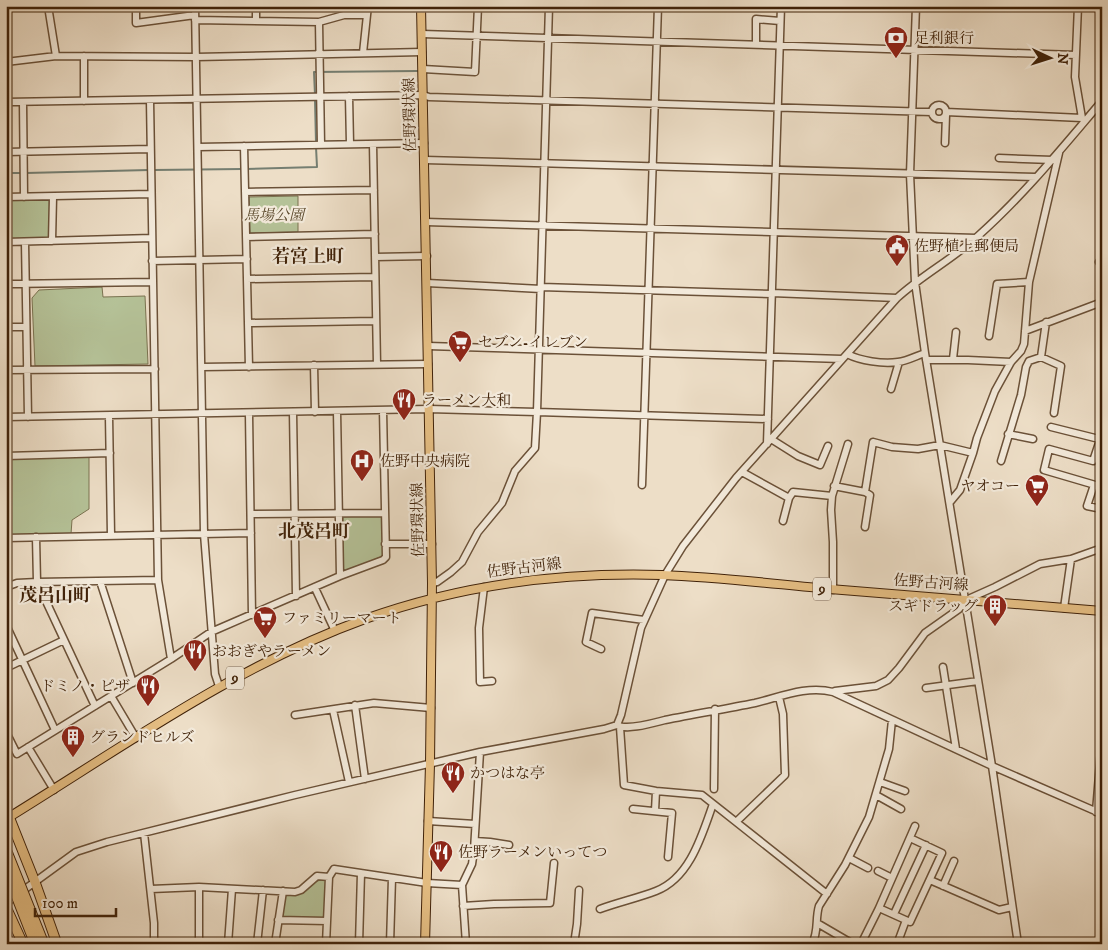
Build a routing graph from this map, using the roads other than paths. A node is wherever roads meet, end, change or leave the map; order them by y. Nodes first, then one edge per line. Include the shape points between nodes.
1 (48, 6) edge
2 (195, 6) edge
3 (256, 6) edge
4 (368, 6) edge
5 (421, 6) edge
6 (478, 6) edge
7 (549, 6) edge
8 (658, 6) edge
9 (781, 6) edge
10 (916, 6) edge
11 (1078, 6) edge
12 (136, 7) edge
13 (367, 15) junction
14 (195, 17) junction
15 (256, 20) junction
16 (780, 20) junction
17 (319, 22) junction
18 (422, 34) junction
19 (478, 36) junction
20 (549, 38) junction
21 (657, 41) junction
22 (756, 44) junction
23 (780, 44) junction
24 (914, 49) junction
25 (422, 52) junction
26 (363, 53) junction
27 (319, 55) junction
28 (1076, 55) junction
29 (56, 56) junction
30 (84, 56) junction
31 (196, 57) junction
32 (6, 62) edge
33 (423, 69) junction
34 (423, 95) junction
35 (320, 96) junction
36 (349, 96) junction
37 (197, 99) junction
38 (150, 100) junction
39 (84, 101) junction
40 (547, 101) junction
41 (1102, 101) edge
42 (6, 102) edge
43 (23, 102) junction
44 (654, 104) junction
45 (778, 107) junction
46 (912, 111) junction
47 (932, 112) junction
48 (946, 114) junction
49 (1083, 120) junction
50 (424, 143) junction
51 (945, 143) dead end
52 (350, 144) junction
53 (373, 144) junction
54 (321, 145) junction
55 (244, 146) junction
56 (198, 147) junction
57 (150, 149) junction
58 (23, 151) junction
59 (6, 152) edge
60 (1059, 153) junction
61 (999, 158) dead end
62 (425, 160) junction
63 (1053, 160) junction
64 (545, 164) junction
65 (652, 166) junction
66 (776, 170) junction
67 (910, 174) junction
68 (1036, 177) junction
69 (374, 190) junction
70 (245, 192) junction
71 (151, 194) junction
72 (6, 197) edge
73 (24, 197) junction
74 (53, 197) junction
75 (426, 222) junction
76 (543, 225) junction
77 (650, 228) junction
78 (774, 232) junction
79 (374, 234) junction
80 (912, 235) junction
81 (246, 237) junction
82 (152, 238) junction
83 (976, 238) junction
84 (52, 241) junction
85 (6, 242) edge
86 (25, 242) junction
87 (427, 256) junction
88 (375, 257) junction
89 (246, 259) junction
90 (200, 260) junction
91 (152, 261) junction
92 (375, 277) junction
93 (247, 280) junction
94 (153, 282) junction
95 (915, 282) junction
96 (1028, 282) junction
97 (427, 283) junction
98 (6, 284) edge
99 (26, 284) junction
100 (541, 288) junction
101 (649, 290) junction
102 (772, 294) junction
103 (897, 298) junction
104 (1102, 302) edge
105 (376, 321) junction
106 (1046, 322) junction
107 (248, 323) junction
108 (26, 326) junction
109 (6, 327) edge
110 (1025, 330) junction
111 (956, 332) dead end
112 (989, 336) dead end
113 (428, 346) junction
114 (538, 350) junction
115 (647, 352) junction
116 (770, 356) junction
117 (844, 357) junction
118 (925, 357) junction
119 (1041, 357) junction
120 (953, 360) junction
121 (899, 362) junction
122 (1011, 362) junction
123 (377, 364) junction
124 (428, 364) junction
125 (314, 365) junction
126 (202, 367) junction
127 (249, 367) junction
128 (27, 369) junction
129 (155, 369) junction
130 (6, 370) edge
131 (891, 389) dead end
132 (429, 409) junction
133 (383, 410) junction
134 (337, 411) junction
135 (293, 412) junction
136 (315, 412) junction
137 (537, 412) junction
138 (1054, 413) dead end
139 (202, 414) junction
140 (248, 414) junction
141 (156, 415) junction
142 (109, 416) junction
143 (645, 416) junction
144 (6, 417) edge
145 (28, 417) junction
146 (768, 419) junction
147 (1051, 427) dead end
148 (1008, 434) junction
149 (1100, 436) edge
150 (1033, 439) dead end
151 (769, 442) junction
152 (848, 444) dead end
153 (940, 445) junction
154 (828, 446) dead end
155 (110, 453) junction
156 (974, 453) junction
157 (6, 456) edge
158 (1001, 461) dead end
159 (742, 472) junction
160 (642, 485) dead end
161 (1094, 485) junction
162 (834, 486) junction
163 (1102, 487) edge
164 (865, 492) junction
165 (832, 496) junction
166 (789, 498) junction
167 (950, 502) junction
168 (1102, 509) edge
169 (339, 513) junction
170 (384, 513) junction
171 (251, 514) junction
172 (295, 514) junction
173 (784, 521) dead end
174 (865, 527) dead end
175 (251, 533) junction
176 (157, 534) junction
177 (204, 534) junction
178 (111, 535) junction
179 (36, 537) junction
180 (6, 538) edge
181 (385, 544) junction
182 (432, 544) junction
183 (1102, 548) edge
184 (1071, 559) junction
185 (665, 575) junction
186 (340, 576) junction
187 (158, 580) junction
188 (100, 581) junction
189 (37, 582) junction
190 (432, 583) junction
191 (6, 588) edge
192 (315, 588) junction
193 (484, 588) junction
194 (833, 590) junction
195 (296, 596) junction
196 (432, 599) junction
197 (966, 600) junction
198 (1064, 608) junction
199 (1102, 611) edge
200 (252, 615) junction
201 (644, 620) junction
202 (6, 625) edge
203 (335, 631) junction
204 (211, 632) junction
205 (64, 640) junction
206 (601, 649) dead end
207 (171, 659) junction
208 (23, 660) junction
209 (943, 666) dead end
210 (6, 668) edge
211 (492, 681) dead end
212 (978, 681) junction
213 (133, 683) junction
214 (946, 685) junction
215 (219, 686) junction
216 (926, 688) dead end
217 (833, 692) junction
218 (111, 696) junction
219 (779, 697) junction
220 (356, 705) junction
221 (95, 706) junction
222 (431, 708) junction
223 (715, 709) junction
224 (333, 710) junction
225 (295, 715) dead end
226 (892, 720) junction
227 (618, 726) junction
228 (55, 730) junction
229 (6, 732) edge
230 (1102, 737) edge
231 (136, 738) junction
232 (28, 747) junction
233 (956, 749) junction
234 (480, 752) junction
235 (430, 764) junction
236 (992, 766) junction
237 (365, 779) junction
238 (349, 782) junction
239 (880, 782) junction
240 (714, 789) dead end
241 (54, 790) junction
242 (905, 790) dead end
243 (656, 791) junction
244 (876, 795) junction
245 (713, 804) junction
246 (633, 809) dead end
247 (901, 809) dead end
248 (654, 811) junction
249 (1099, 813) edge
250 (7, 815) edge
251 (428, 820) junction
252 (736, 822) junction
253 (475, 824) junction
254 (915, 826) dead end
255 (144, 832) junction
256 (910, 838) junction
257 (475, 841) junction
258 (509, 845) dead end
259 (926, 845) junction
260 (6, 849) edge
261 (668, 857) dead end
262 (849, 858) junction
263 (954, 861) dead end
264 (554, 863) dead end
265 (868, 868) dead end
266 (6, 870) edge
267 (878, 871) dead end
268 (361, 873) junction
269 (329, 877) junction
270 (392, 878) junction
271 (892, 878) junction
272 (930, 880) junction
273 (35, 882) junction
274 (427, 883) junction
275 (462, 885) junction
276 (943, 886) junction
277 (199, 887) junction
278 (151, 889) junction
279 (232, 890) junction
280 (263, 890) junction
281 (578, 890) dead end
282 (283, 891) junction
283 (827, 894) junction
284 (6, 903) edge
285 (463, 906) junction
286 (6, 907) edge
287 (1012, 907) junction
288 (600, 908) dead end
289 (879, 908) junction
290 (894, 914) junction
291 (278, 920) junction
292 (906, 920) junction
293 (326, 921) junction
294 (817, 923) junction
295 (899, 939) dead end
296 (23, 944) edge
297 (35, 944) edge
298 (44, 944) edge
299 (57, 944) edge
300 (154, 944) edge
301 (199, 944) edge
302 (228, 944) edge
303 (258, 944) edge
304 (275, 944) edge
305 (326, 944) edge
306 (359, 944) edge
307 (390, 944) edge
308 (425, 944) edge
309 (466, 944) edge
310 (574, 944) edge
311 (812, 944) edge
312 (853, 944) edge
313 (861, 944) edge
314 (1018, 944) edge

1 - 29 street
2 - 14 street
3 - 15 street
4 - 13 street
5 - 18 main road, 佐野環状線
6 - 19 street
7 - 20 street
8 - 21 street
9 - 16 street
10 - 24 street
11 - 28 street
12 - 14 street via 136,23
13 - 17 street via 344,15
13 - 26 street
14 - 15 street
14 - 31 street
15 - 17 street
16 - 22 street via 756,19
16 - 23 street
17 - 27 street
18 - 19 street
18 - 25 main road, 佐野環状線
19 - 20 street
19 - 33 street via 476,72
20 - 21 street
20 - 40 street
21 - 22 street
21 - 44 street
22 - 23 street
23 - 24 street
23 - 45 street
24 - 28 street
24 - 46 street
25 - 26 street
25 - 33 main road, 佐野環状線
26 - 27 street
27 - 31 street
27 - 35 street
28 - 49 street via 1075,84
29 - 30 street
29 - 32 street
30 - 31 street
30 - 39 street
31 - 37 street
33 - 34 main road, 佐野環状線
34 - 36 street
34 - 40 street
34 - 50 main road, 佐野環状線
35 - 36 street
35 - 37 street
35 - 54 street
36 - 52 street
37 - 38 street
37 - 56 street
38 - 39 street
38 - 57 street
39 - 43 street
40 - 44 street
40 - 64 street
41 - 49 street
42 - 43 street
43 - 58 street
44 - 45 street
44 - 65 street
45 - 46 street
45 - 66 street
46 - 47 street
46 - 67 street
47 - 48 street via 936,119
47 - 48 street via 938,104 944,106
48 - 49 street
48 - 51 street
49 - 60 street
50 - 53 street
50 - 62 main road, 佐野環状線
52 - 53 street
52 - 54 street
53 - 69 street
54 - 55 street
55 - 56 street
55 - 70 street
56 - 90 street
57 - 58 street
57 - 71 street
58 - 59 street
58 - 73 street
60 - 63 street
60 - 96 street
61 - 63 street
62 - 64 street
62 - 75 main road, 佐野環状線
63 - 68 street
64 - 65 street
64 - 76 street
65 - 66 street
65 - 77 street
66 - 67 street
66 - 78 street
67 - 68 street
67 - 80 street
68 - 83 street
69 - 70 street
69 - 79 street
70 - 81 street
71 - 74 street
71 - 82 street
72 - 73 street
73 - 74 street
74 - 84 street
75 - 76 street
75 - 87 main road, 佐野環状線
76 - 77 street
76 - 100 street
77 - 78 street
77 - 101 street
78 - 80 street
78 - 102 street
79 - 81 street
79 - 88 street
80 - 83 street
80 - 95 street
81 - 89 street
82 - 84 street
82 - 91 street
83 - 95 street
84 - 86 street
85 - 86 street
86 - 99 street
87 - 88 street
87 - 97 main road, 佐野環状線
88 - 92 street
89 - 90 street
89 - 93 street
90 - 91 street
90 - 126 street
91 - 94 street
92 - 93 street
92 - 105 street
93 - 107 street
94 - 99 street
94 - 129 street
95 - 103 street
95 - 118 street
96 - 110 street
96 - 112 street via 996,284
97 - 100 street
97 - 113 main road, 佐野環状線
98 - 99 street
99 - 108 street
100 - 101 street
100 - 114 street
101 - 102 street
101 - 115 street
102 - 103 street
102 - 116 street
103 - 117 street
104 - 106 street
105 - 107 street
105 - 123 street
106 - 110 street
106 - 119 street
107 - 127 street
108 - 109 street
108 - 128 street
110 - 122 street via 1021,351
111 - 120 street
113 - 114 street
113 - 124 main road, 佐野環状線
114 - 115 street
114 - 137 street
115 - 116 street
115 - 143 street
116 - 117 street
116 - 146 street
117 - 121 street
117 - 151 street
118 - 120 street
118 - 121 street
118 - 153 street
119 - 138 street via 1060,366
119 - 148 street via 1029,361 1026,367
120 - 122 street
121 - 131 street
122 - 156 street via 995,391
123 - 124 street
123 - 125 street
124 - 132 main road, 佐野環状線
125 - 127 street
125 - 136 street
126 - 127 street
126 - 139 street
128 - 129 street
128 - 130 street
128 - 145 street
129 - 141 street
132 - 133 street
132 - 137 street
132 - 182 main road, 佐野環状線
133 - 134 street
133 - 170 street
134 - 136 street
134 - 169 street
135 - 136 street
135 - 140 street
135 - 172 street
137 - 143 street
137 - 190 street via 535,448 515,471 502,503 478,532 462,562
139 - 140 street
139 - 141 street
139 - 177 street
140 - 171 street
141 - 142 street
141 - 176 street
142 - 145 street
142 - 155 street
143 - 146 street
143 - 160 street
144 - 145 street
146 - 151 street
147 - 149 street
148 - 150 street
148 - 158 street
149 - 161 street via 1093,461 1049,449 1044,470
151 - 154 street via 820,465
151 - 159 street
152 - 162 street
153 - 156 street
153 - 164 street via 918,449 873,442
153 - 167 street
155 - 157 street
155 - 178 street
156 - 167 street via 960,490
159 - 166 street
159 - 185 street via 694,530
161 - 163 street
161 - 168 street via 1087,506
162 - 164 street
162 - 165 street
164 - 174 street via 870,495
165 - 166 street via 793,492
165 - 194 street
166 - 173 street
167 - 197 street
169 - 170 street
169 - 172 street
169 - 186 street
170 - 181 street
171 - 172 street
171 - 175 street
172 - 195 street
175 - 177 street
175 - 200 street
176 - 177 street
176 - 178 street
176 - 187 street
177 - 204 street
178 - 179 street
179 - 180 street
179 - 189 street
181 - 182 street
181 - 186 street via 386,557 383,560
182 - 190 main road, 佐野環状線
183 - 184 street
184 - 197 street via 1040,564
184 - 198 street
185 - 193 main road, 佐野古河線 / 9 via 585,575
185 - 194 main road, 佐野古河線 / 9
185 - 201 street
186 - 192 street
187 - 188 street
187 - 207 street
188 - 189 street
188 - 213 street
189 - 191 street via 17,583
189 - 205 street
190 - 196 main road, 佐野環状線
192 - 195 street
192 - 203 street
193 - 196 main road, 佐野古河線 / 9
193 - 211 street via 479,628 480,682
194 - 197 main road, 佐野古河線 / 9
195 - 200 street
196 - 203 main road, 佐野古河線 / 9
196 - 222 main road, 佐野環状線
197 - 198 main road, 佐野古河線 / 9
197 - 212 street
197 - 217 street via 959,609 925,633 888,680 876,686
198 - 199 main road, 佐野古河線 / 9
200 - 204 street
201 - 206 street via 592,613 586,642
201 - 227 street
202 - 208 street
203 - 215 main road, 佐野古河線 / 9
204 - 207 street
204 - 215 street via 214,674
205 - 208 street
205 - 221 street
207 - 213 street
208 - 210 street
208 - 228 street
209 - 214 street
212 - 214 street
212 - 236 street
213 - 218 street
214 - 216 street
214 - 233 street
215 - 231 main road, 佐野古河線 / 9
217 - 219 street via 814,689
217 - 226 street
218 - 221 street
218 - 231 street
219 - 223 street
219 - 252 street via 783,714 785,774
220 - 222 street via 374,703
220 - 224 street
220 - 237 street
221 - 228 street
222 - 235 main road, 佐野環状線
223 - 227 street via 650,723
223 - 240 street
224 - 225 street
224 - 238 street
226 - 233 street
226 - 239 street via 889,749
227 - 234 street
227 - 243 street via 623,784
228 - 232 street
229 - 232 street via 17,754
230 - 249 street
231 - 241 main road, 佐野古河線 / 9
232 - 241 street
233 - 236 street
234 - 235 street
234 - 253 street
235 - 237 street
235 - 251 main road, 佐野環状線
236 - 249 street
236 - 287 street
237 - 238 street
238 - 255 street
239 - 242 street
239 - 244 street
241 - 250 main road, 佐野古河線 / 9
243 - 245 street via 694,793
243 - 248 street
244 - 247 street
244 - 262 street via 870,817
245 - 252 street
245 - 288 street via 696,846 672,882
246 - 248 street
248 - 261 street via 672,813
250 - 273 highway
251 - 253 street
251 - 274 main road, 佐野環状線
252 - 283 street
253 - 257 street
254 - 256 street
255 - 273 street via 76,852
255 - 278 street
256 - 259 street
256 - 271 street
257 - 258 street
257 - 275 street via 472,864
259 - 272 street via 942,852
259 - 290 street
260 - 298 highway, bridge
262 - 265 street
262 - 283 street
263 - 276 street
264 - 285 street via 550,903
266 - 297 highway, bridge
267 - 271 street
268 - 269 street via 334,869
268 - 270 street
268 - 306 street
269 - 282 street via 317,876 298,891
269 - 293 street
270 - 274 street
270 - 307 street
271 - 289 street
272 - 276 street
272 - 292 street via 910,922
273 - 284 street
273 - 299 highway
274 - 275 street
274 - 308 main road, 佐野環状線
275 - 285 street
276 - 287 street via 1000,910
277 - 278 street
277 - 279 street
277 - 301 street
278 - 300 street
279 - 280 street
279 - 302 street
280 - 282 street
280 - 303 street
281 - 310 street
282 - 291 street
283 - 294 street via 819,906
285 - 309 street
286 - 296 highway
287 - 314 street
289 - 290 street
289 - 313 street
290 - 292 street
291 - 293 street
291 - 304 street
292 - 295 street
293 - 305 street
294 - 311 street via 817,935
294 - 312 street

